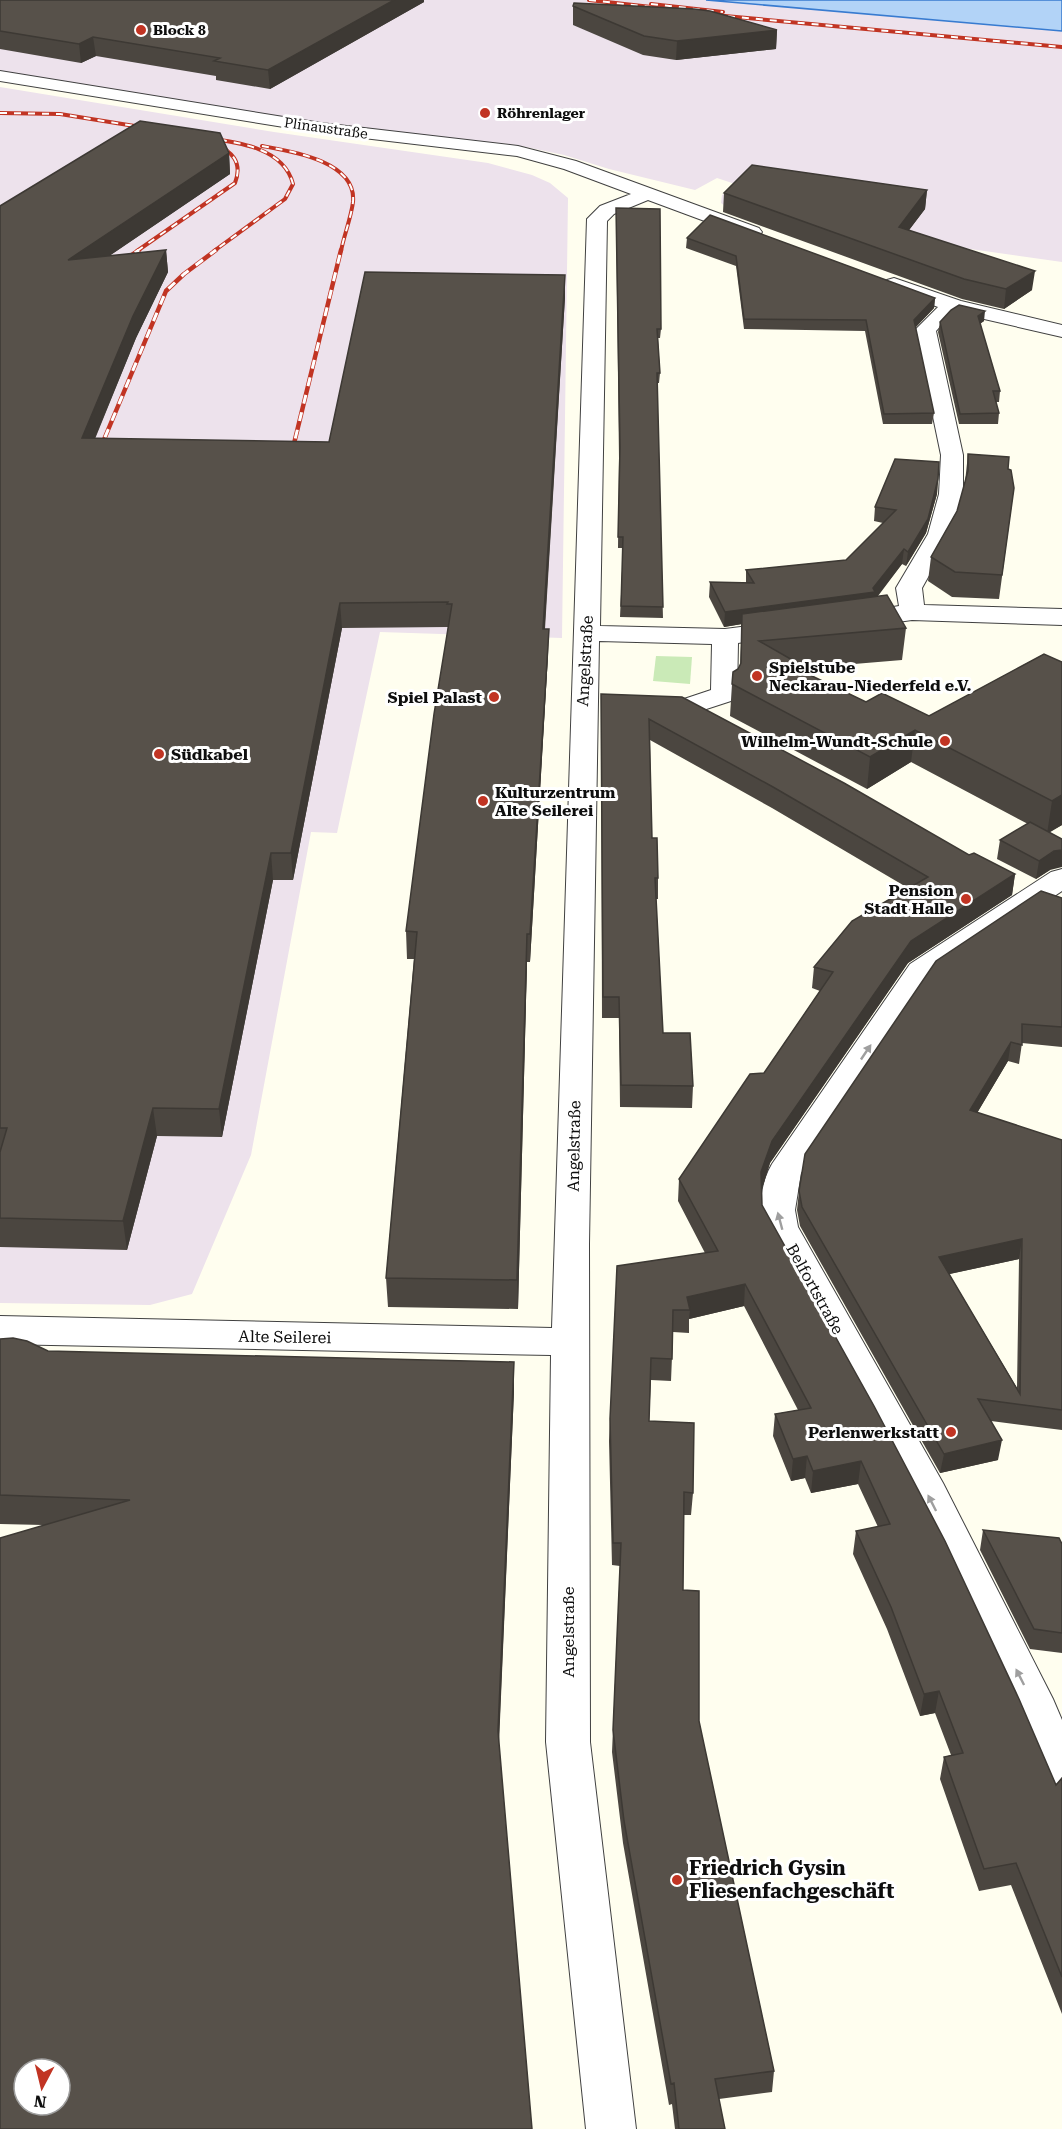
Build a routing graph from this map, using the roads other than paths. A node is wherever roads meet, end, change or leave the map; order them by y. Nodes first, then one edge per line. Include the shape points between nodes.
1 (0, 76) edge
2 (647, 194) junction
3 (767, 237) edge
4 (877, 278) edge
5 (955, 306) junction
6 (1062, 331) edge
7 (912, 612) junction
8 (1062, 617) edge
9 (587, 633) junction
10 (725, 637) junction
11 (719, 723) edge
12 (1045, 890) edge
13 (0, 1330) edge
14 (570, 1342) junction
15 (1051, 1718) edge
16 (1062, 1769) edge
17 (611, 2129) edge

1 - 2 street, Plinaustraße via 321,128 518,152 570,165
2 - 3 street, Plinaustraße
2 - 9 street, Angelstraße via 616,205 597,219
4 - 5 street
5 - 6 street
5 - 7 street via 925,330 952,455 951,494 940,534 909,588
7 - 8 street
7 - 10 street
9 - 10 street
9 - 14 street, Angelstraße via 595,704
10 - 11 street via 724,694 676,706
15 -> 12 street, Belfortstraße via 780,1227 777,1210 784,1172 921,971
13 - 14 street, Alte Seilerei
14 - 17 street, Angelstraße via 568,1742
15 - 16 street, Belfortstraße

